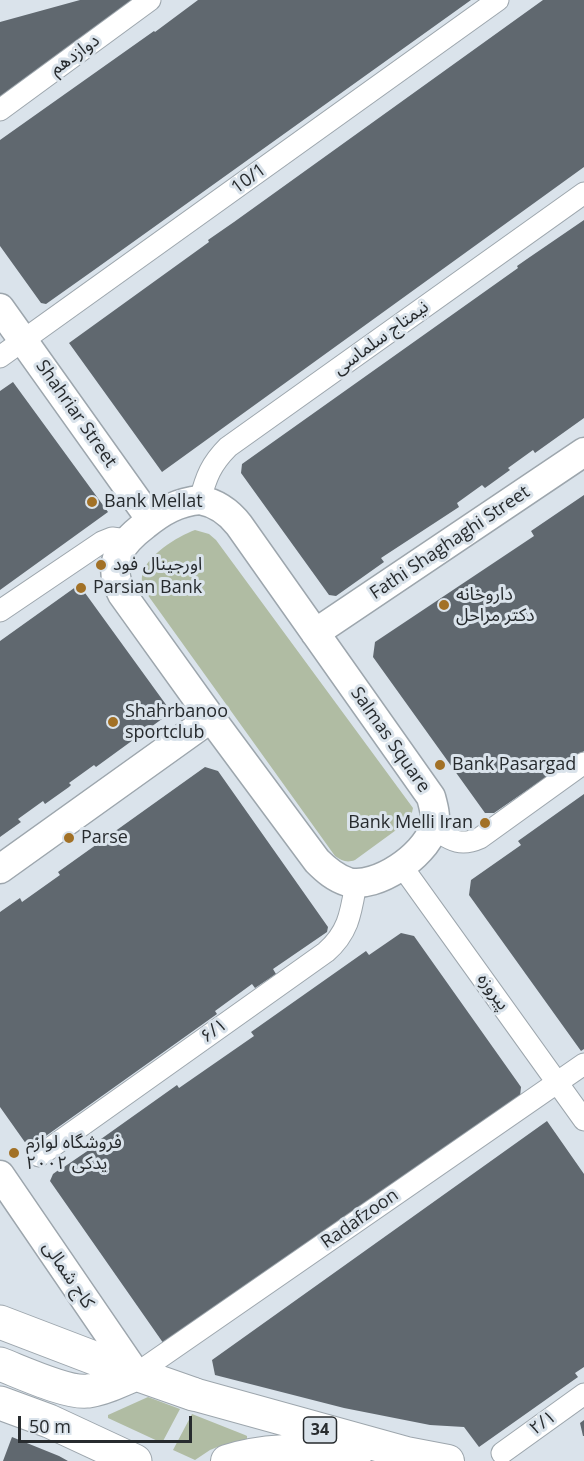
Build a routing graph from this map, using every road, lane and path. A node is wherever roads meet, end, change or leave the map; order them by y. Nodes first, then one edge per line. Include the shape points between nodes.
1 (150, 0) edge
2 (498, 0) edge
3 (0, 110) edge
4 (584, 193) edge
5 (0, 308) edge
6 (23, 340) junction
7 (0, 357) edge
8 (584, 452) edge
9 (200, 500) junction
10 (151, 520) junction
11 (127, 540) junction
12 (0, 611) edge
13 (315, 633) junction
14 (211, 718) junction
15 (584, 763) edge
16 (433, 829) junction
17 (401, 865) junction
18 (0, 869) edge
19 (356, 883) junction
20 (584, 1064) edge
21 (557, 1082) junction
22 (584, 1120) edge
23 (39, 1156) dead end
24 (2, 1181) edge
25 (0, 1322) edge
26 (0, 1364) edge
27 (136, 1374) junction
28 (193, 1394) joint
29 (584, 1394) edge
30 (0, 1403) edge
31 (406, 1453) junction
32 (502, 1453) dead end
33 (135, 1461) edge
34 (227, 1461) edge
35 (448, 1461) edge

1 - 3 street, دوازدهم
2 - 6 street, 10/1
4 - 9 street, نیمتاج سلماسی via 228,447 208,472
5 - 6 main road, Shahriar Street
6 - 7 street, 10/1
6 - 10 main road, Shahriar Street
8 - 13 main road, Fathi Shaghaghi Street
9 - 10 main road via 179,504
9 - 13 main road, Salmas Square via 234,518
10 - 11 main road
11 - 12 street via 112,538 102,542
11 - 14 main road via 117,558 115,573 122,594
13 - 16 main road, Salmas Square via 431,797
14 - 18 main road
14 - 19 main road via 317,861 336,877
15 - 16 street via 480,838 454,841
16 - 17 main road via 421,850
17 - 19 main road via 377,878
17 - 21 street, پیروزه
19 - 23 street, ۶/۱ via 343,932 326,952
20 - 21 street, Radafzoon
21 - 22 street, پیروزه
21 - 27 street, Radafzoon
24 - 27 main road, کاج شمالی
25 - 27 highway, 34
26 - 27 highway via 85,1392
27 - 28 highway, 34
28 - 31 main road, 34
29 - 32 street, ۲/۱
30 - 33 highway
31 - 34 main road, 34 via 270,1452
31 - 35 main road, 34

